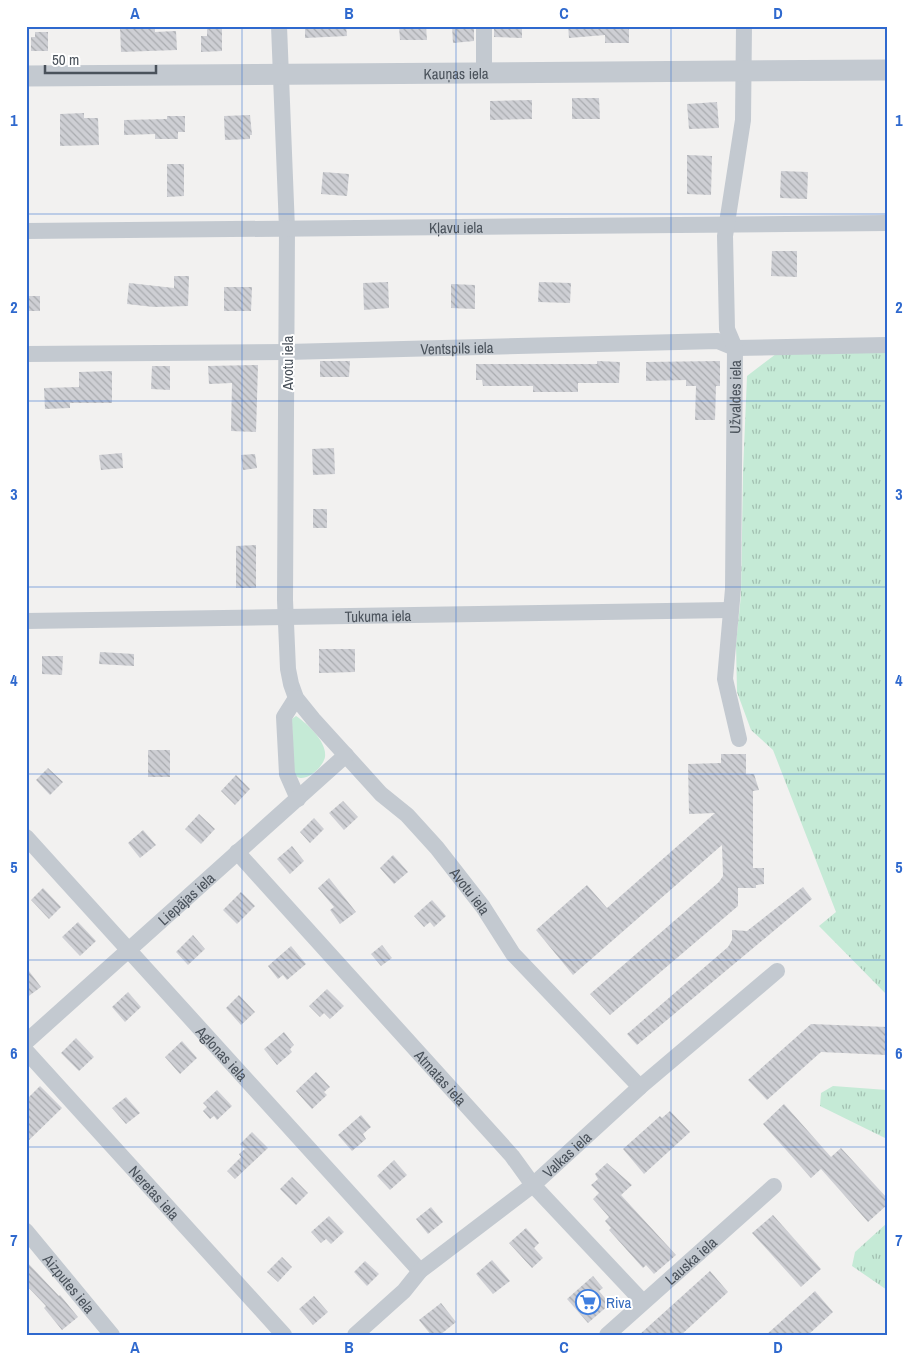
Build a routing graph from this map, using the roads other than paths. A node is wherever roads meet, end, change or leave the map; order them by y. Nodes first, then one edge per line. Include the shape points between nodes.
1 (279, 26) edge
2 (484, 26) edge
3 (744, 26) edge
4 (887, 70) edge
5 (744, 71) junction
6 (484, 73) junction
7 (281, 75) junction
8 (26, 76) edge
9 (887, 223) edge
10 (728, 225) junction
11 (287, 229) junction
12 (26, 231) edge
13 (887, 345) edge
14 (735, 348) junction
15 (287, 352) junction
16 (26, 354) edge
17 (730, 610) junction
18 (286, 617) junction
19 (26, 621) edge
20 (296, 698) junction
21 (739, 738) dead end
22 (346, 755) junction
23 (298, 799) junction
24 (26, 837) edge
25 (237, 852) junction
26 (130, 949) junction
27 (777, 971) dead end
28 (26, 1042) edge
29 (26, 1050) edge
30 (640, 1086) junction
31 (533, 1185) junction
32 (774, 1186) dead end
33 (26, 1231) edge
34 (420, 1271) junction
35 (643, 1302) junction
36 (112, 1335) edge
37 (284, 1335) edge
38 (355, 1335) edge
39 (607, 1335) edge

1 - 7 street, Avotu iela
2 - 6 street
3 - 5 street, Užvaldes iela
4 - 5 street, Kauņas iela
5 - 6 street, Kauņas iela
5 - 10 street, Užvaldes iela via 742,120
6 - 7 street, Kauņas iela
7 - 8 street, Kauņas iela
7 - 11 street, Avotu iela
9 - 10 street, Kļavu iela
10 - 11 street, Kļavu iela
10 - 14 street, Užvaldes iela via 725,236 725,311 727,329
11 - 12 street, Kļavu iela
11 - 15 street, Avotu iela
13 - 14 street, Ventspils iela
14 - 15 street, Ventspils iela via 718,341
14 - 17 street, Užvaldes iela via 733,590
15 - 16 street, Ventspils iela
15 - 18 street, Avotu iela
17 - 18 street, Tukuma iela
17 - 21 street, Užvaldes iela via 725,679
18 - 19 street, Tukuma iela
18 - 20 street, Avotu iela via 288,669
20 - 22 street, Avotu iela
20 - 23 street via 284,718 287,774
22 - 23 street, Liepājas iela
22 - 30 street, Avotu iela via 437,848 483,907 513,954
23 - 25 street, Liepājas iela
24 - 26 street, Aglonas iela
25 - 26 street, Liepājas iela
25 - 31 street, Atmatas iela via 512,1156
26 - 28 street, Liepājas iela
26 - 34 street, Aglonas iela
27 - 30 street, Valkas iela
29 - 37 street, Neretas iela
30 - 31 street, Valkas iela
31 - 34 street, Valkas iela
31 - 35 street, Atmatas iela
32 - 35 street, Lauska iela
33 - 36 street, Aizputes iela
34 - 38 street, Valkas iela via 404,1291
35 - 39 street, Lauska iela

